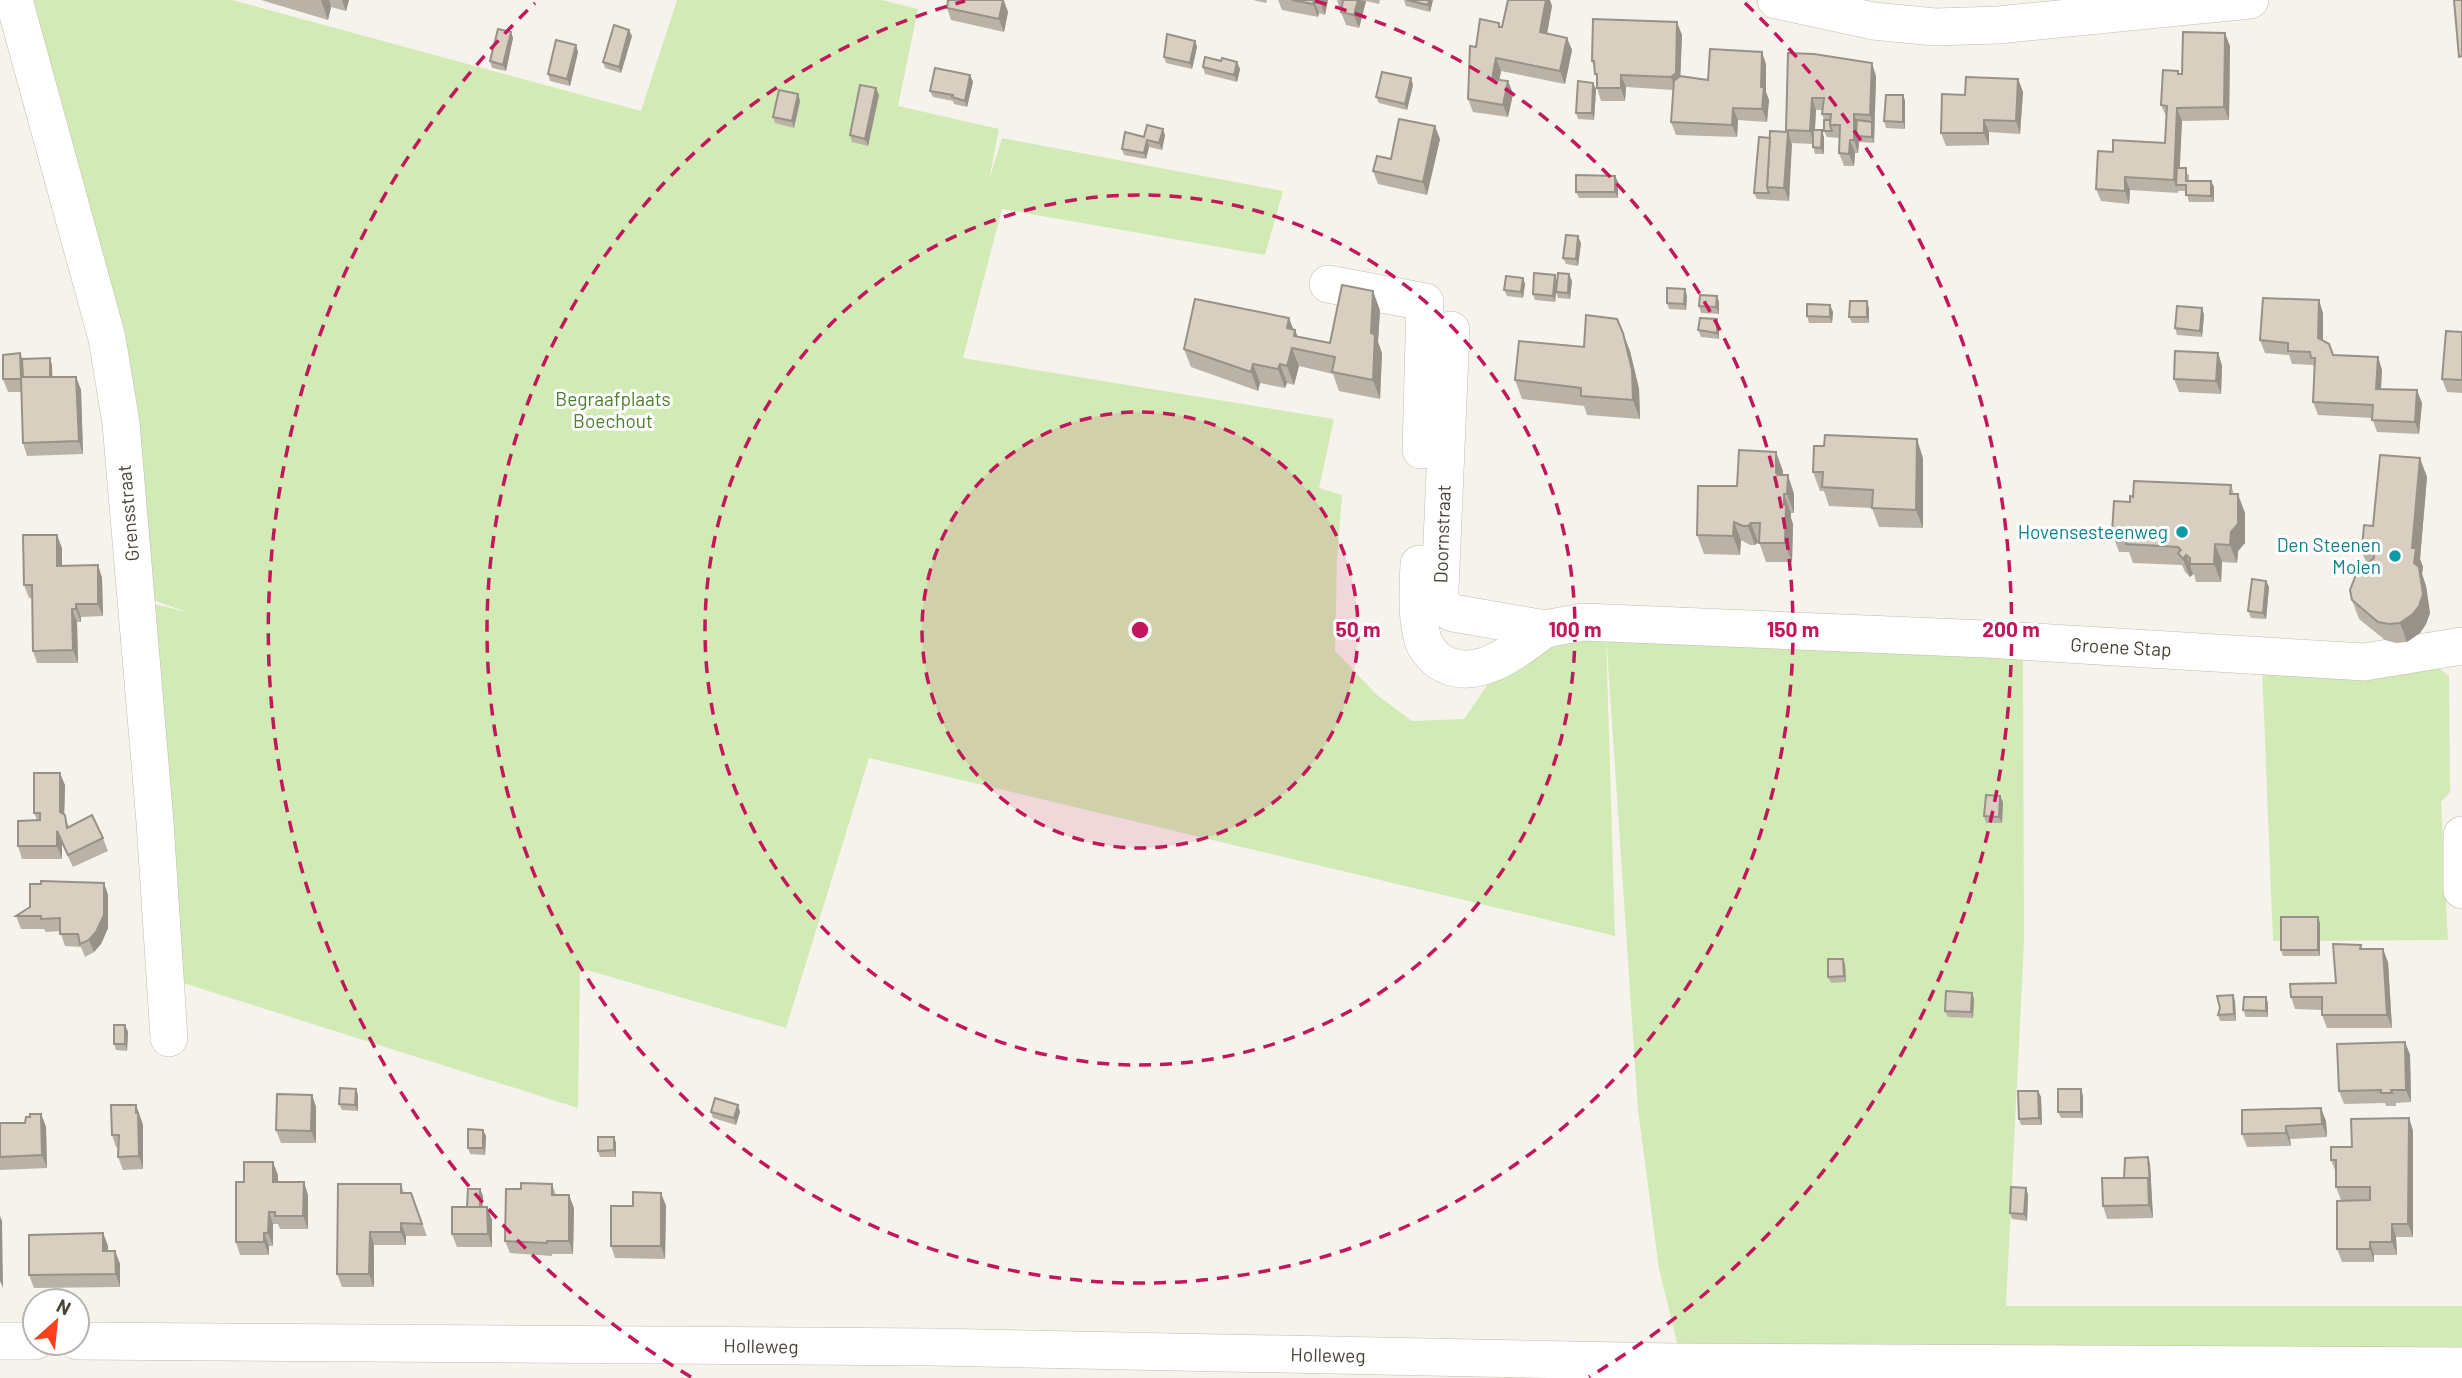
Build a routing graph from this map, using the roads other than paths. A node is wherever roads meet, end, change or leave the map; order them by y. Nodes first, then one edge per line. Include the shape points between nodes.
1 (14, 0) edge
2 (1776, 0) edge
3 (2250, 0) edge
4 (1328, 284) dead end
5 (1451, 331) dead end
6 (1612, 623) joint
7 (1545, 629) junction
8 (2462, 646) edge
9 (2462, 835) edge
10 (2462, 890) edge
11 (169, 1038) dead end
12 (91, 1340) edge
13 (0, 1341) edge
14 (21, 1341) edge
15 (2462, 1366) edge

1 - 11 street, Grensstraat via 107,338 121,423
2 - 3 street via 1873,21 1935,27 1997,26
4 - 7 street via 1425,302 1418,603 1423,642 1435,659 1451,669 1469,670 1518,649
5 - 7 street, Doornstraat via 1440,599 1453,613
6 - 7 street, Doornstraat via 1583,622
6 - 8 street, Groene Stap via 2364,662
9 - 10 street
12 - 15 street, Holleweg via 930,1347 1673,1363
13 - 14 street

